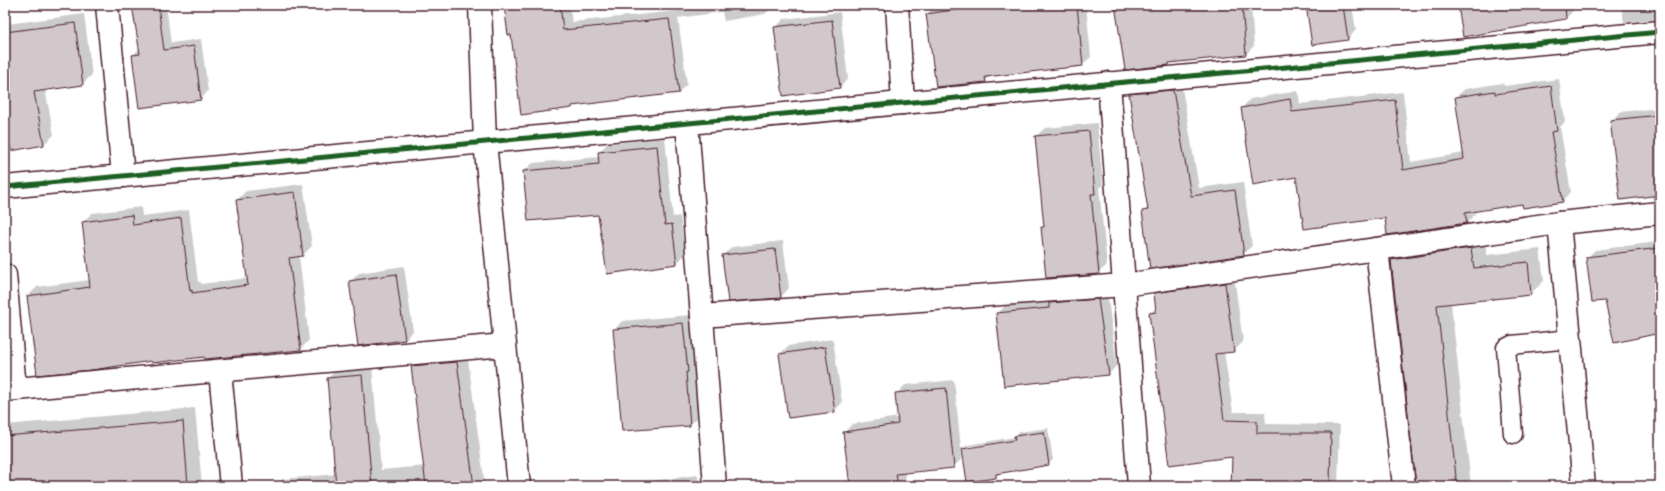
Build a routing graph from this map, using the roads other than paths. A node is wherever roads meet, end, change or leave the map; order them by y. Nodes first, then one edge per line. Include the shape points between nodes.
1 (107, 5) edge
2 (480, 5) edge
3 (897, 5) edge
4 (1660, 32) edge
5 (1109, 83) junction
6 (903, 103) junction
7 (687, 123) junction
8 (485, 142) junction
9 (124, 176) junction
10 (5, 187) edge
11 (1660, 213) edge
12 (1559, 223) junction
13 (1377, 249) junction
14 (5, 275) edge
15 (1124, 285) junction
16 (702, 316) junction
17 (1570, 339) junction
18 (504, 345) junction
19 (220, 371) junction
20 (10, 390) edge
21 (1513, 434) dead end
22 (231, 486) edge
23 (519, 486) edge
24 (715, 486) edge
25 (1139, 486) edge
26 (1404, 486) edge
27 (1584, 486) edge

1 - 9 street
2 - 8 street
3 - 6 street
4 - 5 street
5 - 6 street
5 - 15 street
6 - 7 street
7 - 8 street
7 - 16 street
8 - 9 street
8 - 18 street
9 - 10 street
11 - 12 street
12 - 13 street
12 - 17 street
13 - 15 street
13 - 26 street
14 - 20 street
15 - 16 street
15 - 25 street
16 - 24 street
17 - 21 lane via 1512,345 1506,348
17 - 27 street
18 - 19 street
18 - 23 street
19 - 20 street
19 - 22 street

